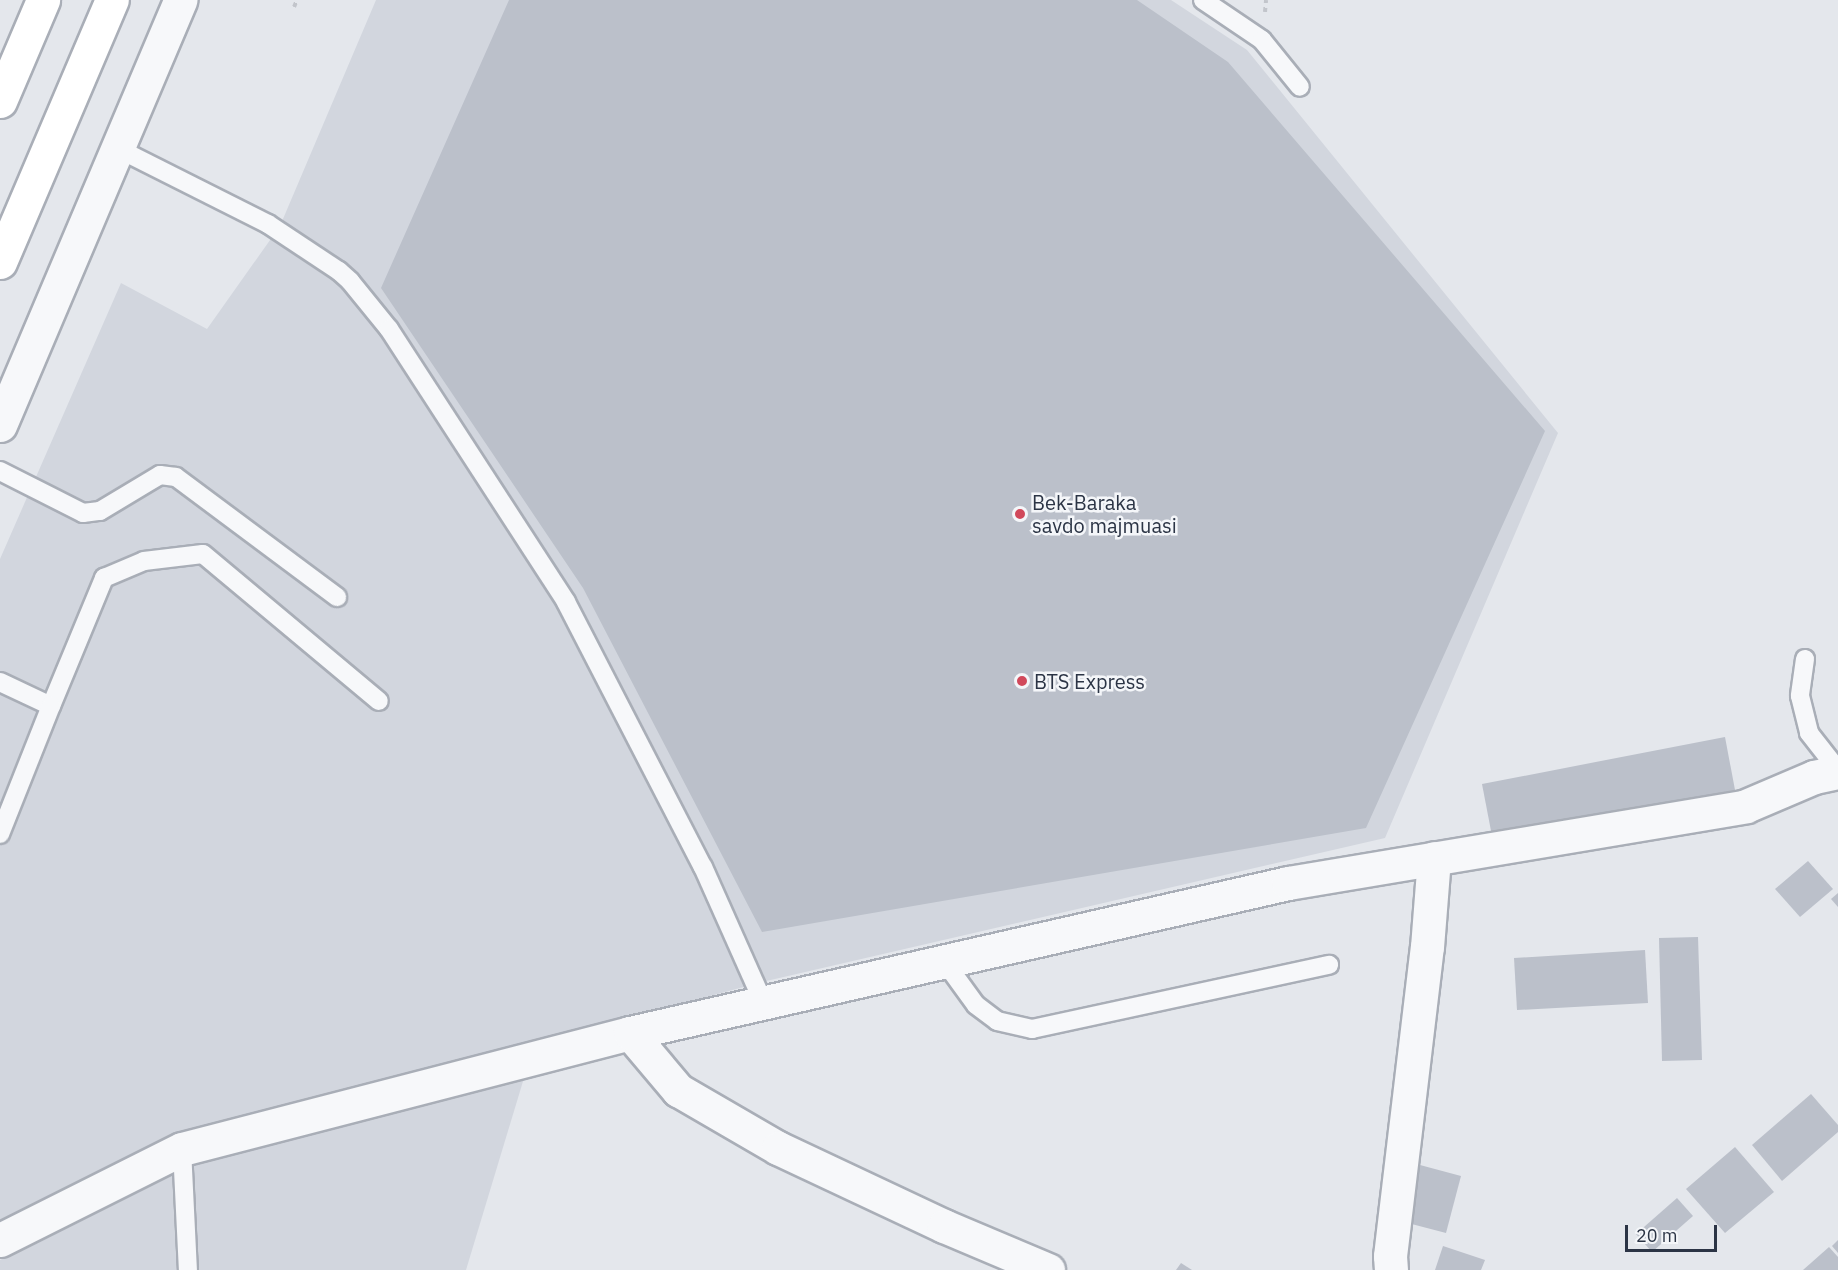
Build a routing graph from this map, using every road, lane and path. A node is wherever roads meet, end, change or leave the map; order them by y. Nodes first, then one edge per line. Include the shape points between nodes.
1 (43, 0) edge
2 (112, 0) edge
3 (180, 0) edge
4 (297, 0) edge
5 (1203, 0) edge
6 (294, 7) dead end
7 (1300, 87) dead end
8 (0, 101) edge
9 (117, 148) junction
10 (0, 262) edge
11 (0, 424) edge
12 (0, 471) edge
13 (337, 597) dead end
14 (1805, 659) dead end
15 (0, 682) edge
16 (379, 701) dead end
17 (51, 706) junction
18 (1838, 771) edge
19 (0, 834) edge
20 (1434, 858) junction
21 (944, 961) junction
22 (1329, 964) dead end
23 (763, 1002) junction
24 (630, 1033) junction
25 (182, 1149) junction
26 (0, 1240) edge
27 (188, 1270) edge
28 (1048, 1270) edge
29 (1391, 1270) edge

1 - 8 highway
2 - 10 highway
3 - 9 street
4 - 6 path
5 - 7 lane via 1262,40
9 - 11 street
9 - 23 lane via 268,224 339,271 389,330 566,602 698,857
12 - 13 lane via 83,513 100,511 160,475 176,477
14 - 18 lane via 1800,696 1809,733
15 - 17 lane
16 - 17 lane via 203,554 144,561 104,578
17 - 19 lane
18 - 20 street via 1746,806
20 - 21 street via 1288,883
20 - 29 street
21 - 22 lane via 976,1005 997,1021 1032,1029
21 - 23 street
23 - 24 street
24 - 25 street
24 - 28 street via 678,1090 778,1148
25 - 26 street
25 - 27 lane

